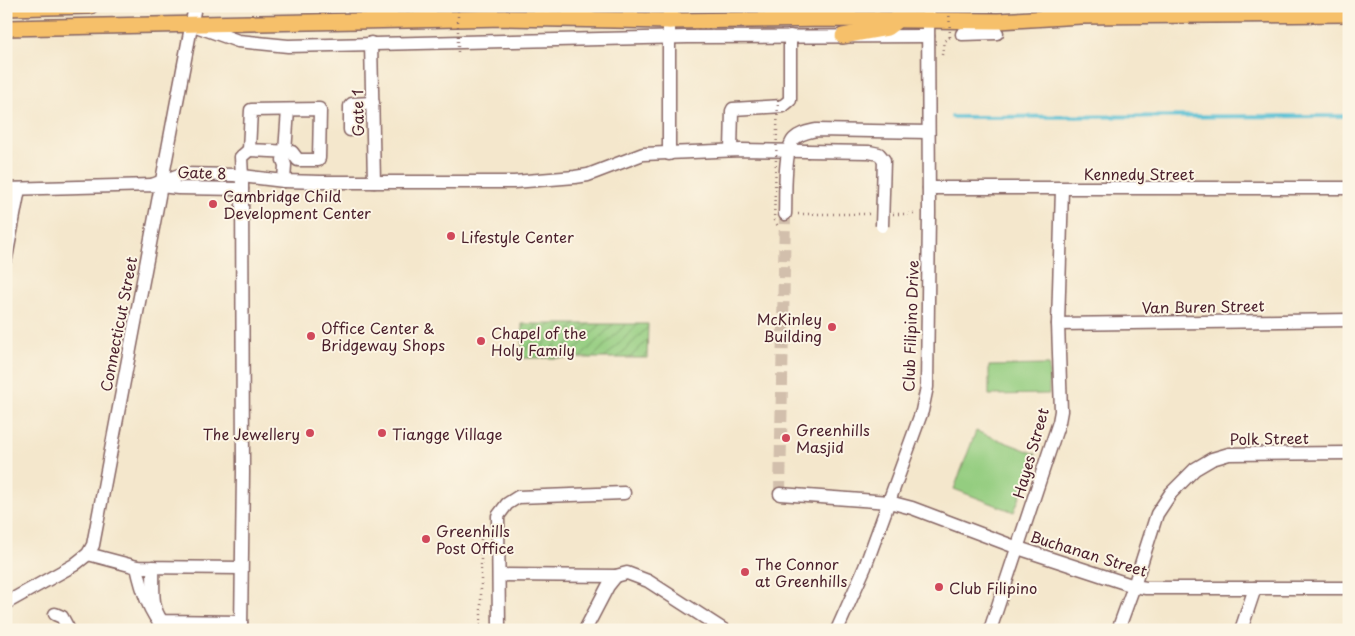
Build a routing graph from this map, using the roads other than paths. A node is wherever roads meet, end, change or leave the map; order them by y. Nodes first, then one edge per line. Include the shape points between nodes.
1 (90, 6) edge
2 (195, 6) edge
3 (6, 8) edge
4 (669, 11) edge
5 (928, 13) edge
6 (1349, 14) edge
7 (898, 20) junction
8 (191, 24) junction
9 (6, 28) edge
10 (997, 33) dead end
11 (956, 35) road end
12 (790, 36) junction
13 (843, 36) junction
14 (928, 36) junction
15 (669, 38) junction
16 (371, 43) junction
17 (373, 103) junction
18 (288, 110) junction
19 (350, 130) dead end
20 (928, 132) junction
21 (249, 150) junction
22 (731, 150) junction
23 (787, 151) junction
24 (285, 152) junction
25 (669, 154) junction
26 (284, 181) junction
27 (374, 182) junction
28 (242, 183) junction
29 (158, 184) junction
30 (929, 188) junction
31 (1349, 188) edge
32 (6, 189) edge
33 (19, 189) junction
34 (1062, 189) junction
35 (791, 214) tunnel mouth
36 (882, 226) dead end
37 (6, 258) edge
38 (1349, 320) edge
39 (1058, 324) junction
40 (1349, 453) edge
41 (624, 493) dead end
42 (780, 494) dead end
43 (889, 502) junction
44 (1018, 548) junction
45 (88, 554) junction
46 (137, 567) junction
47 (153, 567) junction
48 (241, 568) junction
49 (499, 575) junction
50 (578, 576) junction
51 (616, 576) junction
52 (1134, 586) junction
53 (1255, 588) junction
54 (1349, 588) edge
55 (605, 593) junction
56 (6, 603) edge
57 (56, 614) dead end
58 (241, 626) edge
59 (69, 630) edge
60 (165, 630) edge
61 (499, 630) edge
62 (585, 630) edge
63 (724, 630) edge
64 (837, 630) edge
65 (990, 630) edge
66 (1118, 630) edge
67 (1241, 630) edge

1 - 3 main road
2 - 8 street, Connecticut Street
4 - 7 main road via 721,19
4 - 8 main road via 505,18
4 - 15 street
5 - 6 main road via 998,21 1081,16
5 - 7 main road
5 - 14 street, Club Filipino Drive
7 - 13 main road via 887,28
8 - 9 main road
8 - 16 street via 238,40 268,44
8 - 29 street, Connecticut Street
10 - 11 street
12 - 13 street
12 - 15 street
12 - 22 street via 790,100 783,106 733,109
13 - 14 street
14 - 20 street, Club Filipino Drive
15 - 16 street
15 - 25 street
16 - 17 street, Gate 1
17 - 19 street via 350,106
17 - 27 street, Gate 1
18 - 21 street via 251,110
18 - 24 street
18 - 24 street via 319,109 319,159 298,160 294,152
20 - 23 street via 816,130 799,134
20 - 30 street, Club Filipino Drive
21 - 24 street
21 - 28 street via 241,157
22 - 23 street, Gate 8
22 - 25 street, Gate 8
23 - 35 street
23 - 36 street, Gate 8, bridge via 879,154 884,160
24 - 26 street
25 - 27 street, Gate 8 via 643,154 575,177 514,182
26 - 27 street, Gate 8
26 - 28 street, Gate 8
28 - 29 street, Gate 8
28 - 48 street
29 - 33 street, Gate 8
29 - 45 street, Connecticut Street
30 - 34 street, Kennedy Street
30 - 43 street, Club Filipino Drive via 927,386 922,411
31 - 34 street, Kennedy Street
32 - 33 street, Gate 8
33 - 37 street
34 - 39 street, Hayes Street
38 - 39 street, Van Buren Street
39 - 44 street, Hayes Street via 1061,411
40 - 52 street, Polk Street via 1229,454 1195,469 1171,492 1157,514
41 - 49 street via 518,497 507,504 498,516
42 - 43 street, Buchanan Street
43 - 44 street, Buchanan Street
43 - 64 street, Club Filipino Drive
44 - 52 street, Buchanan Street
44 - 65 street, Hayes Street
45 - 46 street
45 - 56 street
46 - 47 street
46 - 60 street via 142,590
47 - 48 street
47 - 58 street via 155,608 162,621
48 - 58 street
49 - 50 street
49 - 61 street
50 - 51 street
50 - 55 street via 598,583
51 - 55 street
51 - 63 street via 627,573 648,581
52 - 53 street, Buchanan Street
52 - 66 street, Polk Street
53 - 54 street, Buchanan Street
53 - 67 street
55 - 62 street
57 - 59 street via 62,617

